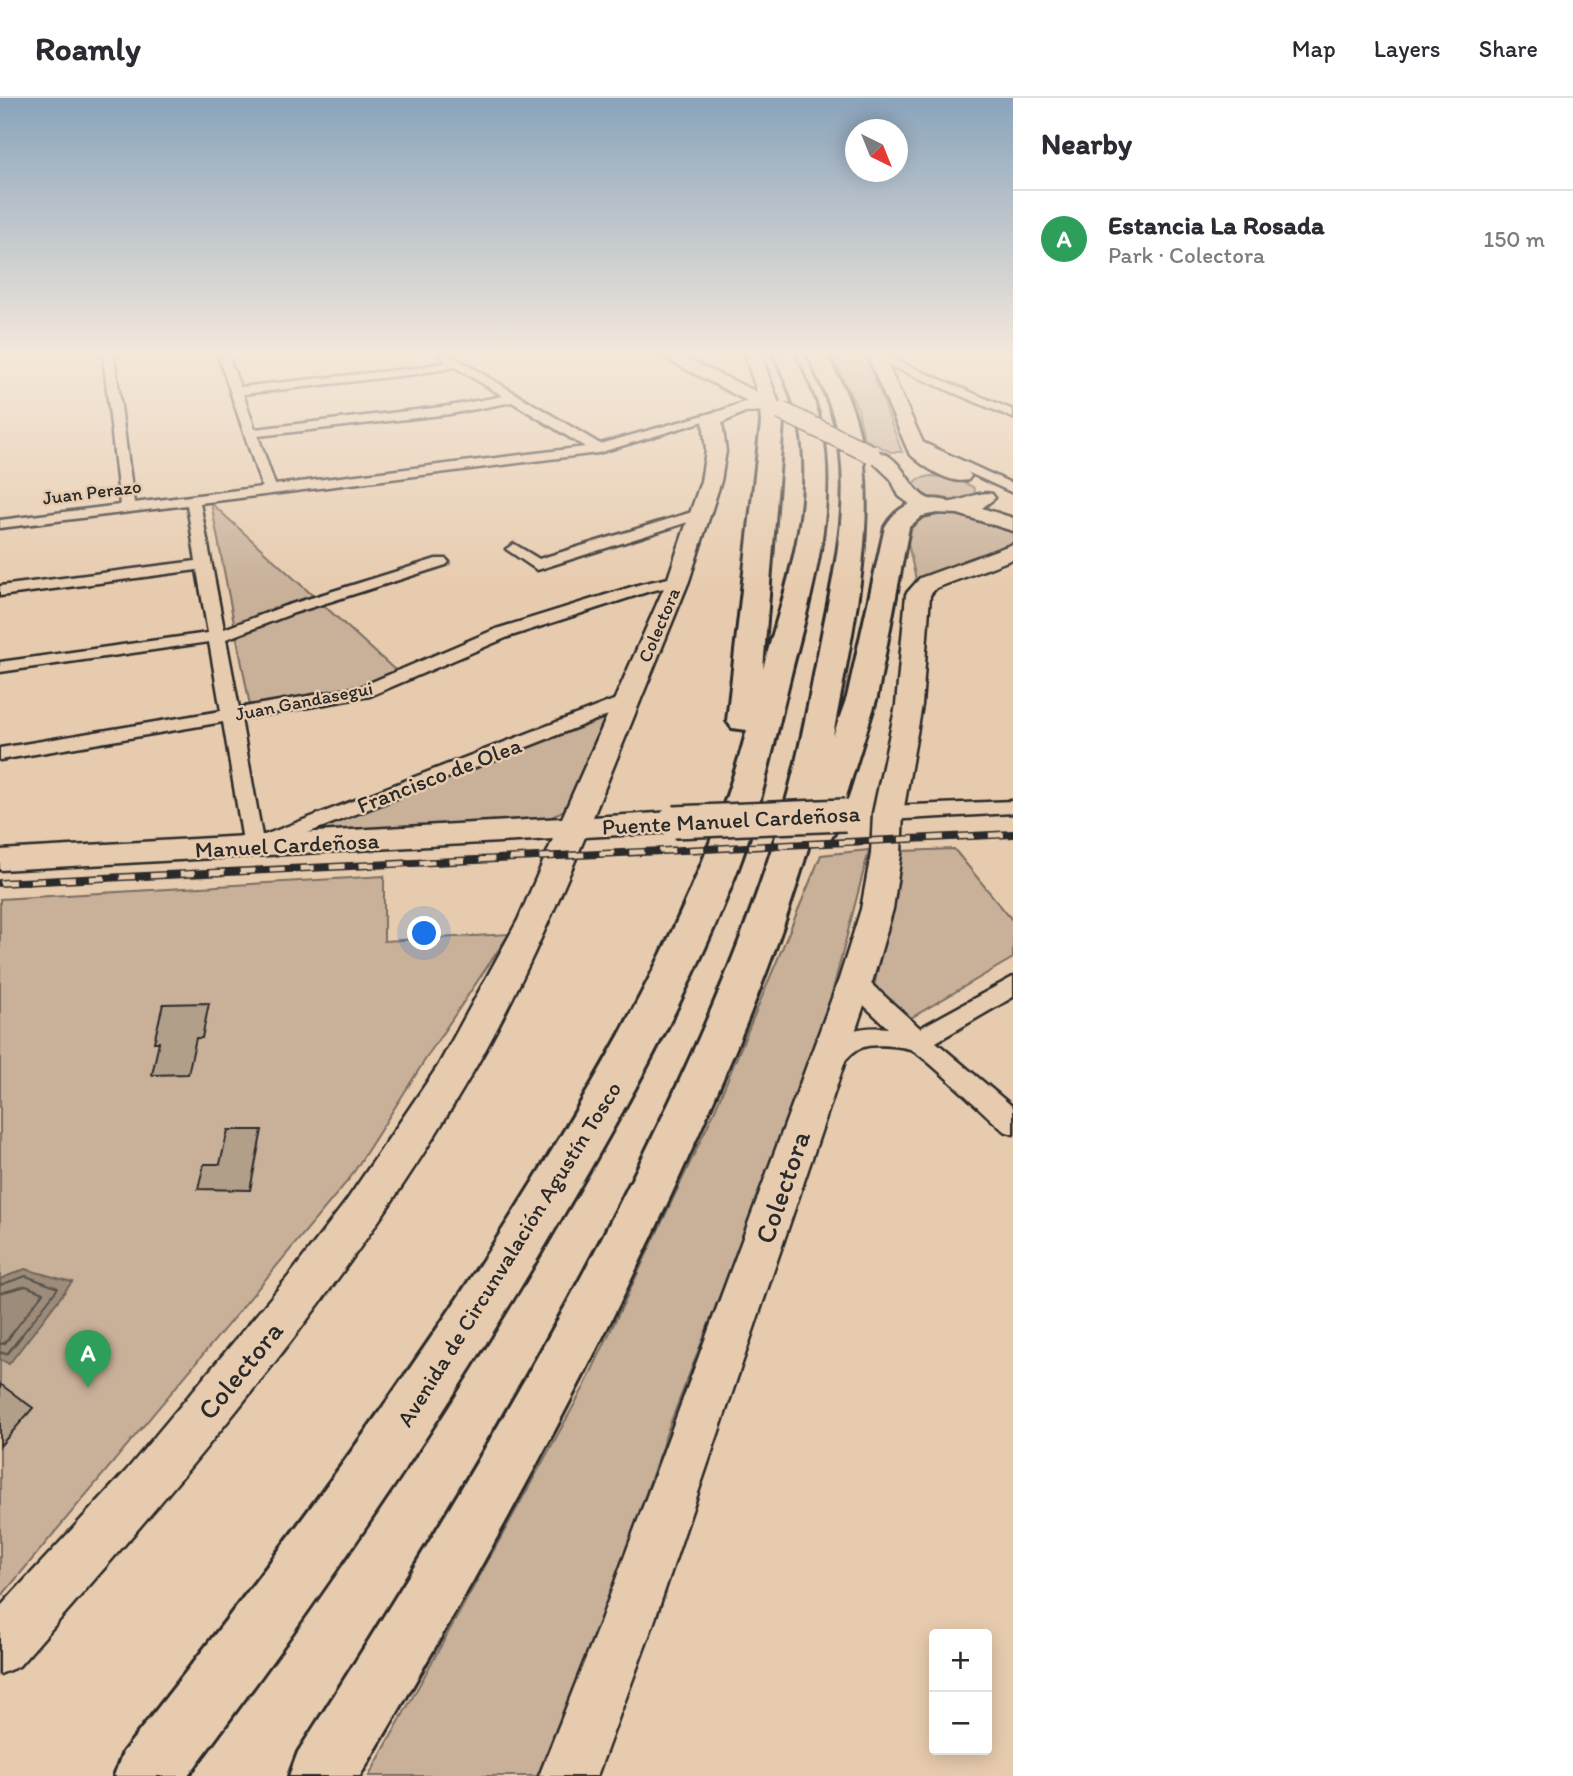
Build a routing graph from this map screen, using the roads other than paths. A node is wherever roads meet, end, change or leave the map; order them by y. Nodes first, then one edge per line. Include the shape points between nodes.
1 (118, 433) edge
2 (251, 433) edge
3 (572, 433) edge
4 (654, 433) edge
5 (713, 433) edge
6 (775, 433) edge
7 (813, 433) edge
8 (823, 433) edge
9 (848, 433) edge
10 (908, 433) edge
11 (911, 441) junction
12 (598, 449) junction
13 (875, 456) junction
14 (935, 472) junction
15 (961, 476) junction
16 (904, 484) junction
17 (1013, 489) edge
18 (270, 490) junction
19 (985, 498) junction
20 (193, 501) junction
21 (948, 507) junction
22 (128, 509) junction
23 (702, 513) junction
24 (0, 524) edge
25 (1012, 525) edge
26 (514, 549) dead end
27 (1013, 551) edge
28 (441, 562) dead end
29 (205, 564) junction
30 (678, 581) junction
31 (0, 591) edge
32 (219, 636) junction
33 (0, 667) edge
34 (625, 702) junction
35 (231, 715) junction
36 (0, 754) edge
37 (1013, 807) edge
38 (888, 813) junction
39 (574, 828) junction
40 (254, 847) junction
41 (0, 860) edge
42 (742, 979) junction
43 (856, 979) junction
44 (668, 982) junction
45 (1013, 986) edge
46 (919, 1040) junction
47 (830, 1060) junction
48 (1013, 1123) edge
49 (0, 1647) edge
50 (147, 1776) edge
51 (322, 1776) edge
52 (568, 1776) edge

1 - 22 street
2 - 18 street
3 - 12 street
4 - 12 street, Juan Perazo
5 - 23 main road, Colectora via 716,451
6 - 44 highway via 743,723 730,772 684,894
7 - 44 highway, Avenida de Circunvalación Agustín Tosco via 812,519 794,606 735,827
8 - 13 main road, bridge
9 - 42 highway via 855,492 851,547 827,686 801,808
10 - 11 main road
11 - 15 main road via 925,458
11 - 17 street
12 - 18 street, Juan Perazo
13 - 14 main road
13 - 16 main road
14 - 15 main road
14 - 16 main road via 913,476
15 - 19 main road via 982,486
16 - 21 main road via 911,496
18 - 20 street, Juan Perazo
19 - 21 main road via 972,506
19 - 25 main road
20 - 22 street, Juan Perazo
20 - 29 street
21 - 25 main road
21 - 42 highway via 909,511 897,527 862,697 797,896
22 - 24 street, Juan Perazo
23 - 26 street via 537,565
23 - 30 main road, Colectora
27 - 38 main road, Colectora via 929,583 918,594 909,705
28 - 32 street
29 - 31 street
29 - 32 street
30 - 34 main road, Colectora
30 - 35 street, Juan Gandasegui via 502,633 364,692
32 - 33 street
32 - 35 street
34 - 39 main road, Colectora
34 - 40 street, Francisco de Olea
35 - 36 street, Juan Gandasegui
35 - 40 street
37 - 38 street
38 - 39 main road, Puente Manuel Cardeñosa, bridge
38 - 43 main road, Colectora via 877,909
39 - 40 main road, Manuel Cardeñosa
39 - 49 main road, Colectora via 504,981 451,1077 362,1213 143,1488
40 - 41 main road, Manuel Cardeñosa
42 - 51 highway via 655,1181 543,1400 429,1602
43 - 46 street via 867,996
43 - 47 main road, Colectora
44 - 50 highway, Avenida de Circunvalación Agustín Tosco via 584,1138 470,1326 377,1465
45 - 46 street
46 - 47 street via 862,1036
46 - 48 street
47 - 52 main road, Colectora

